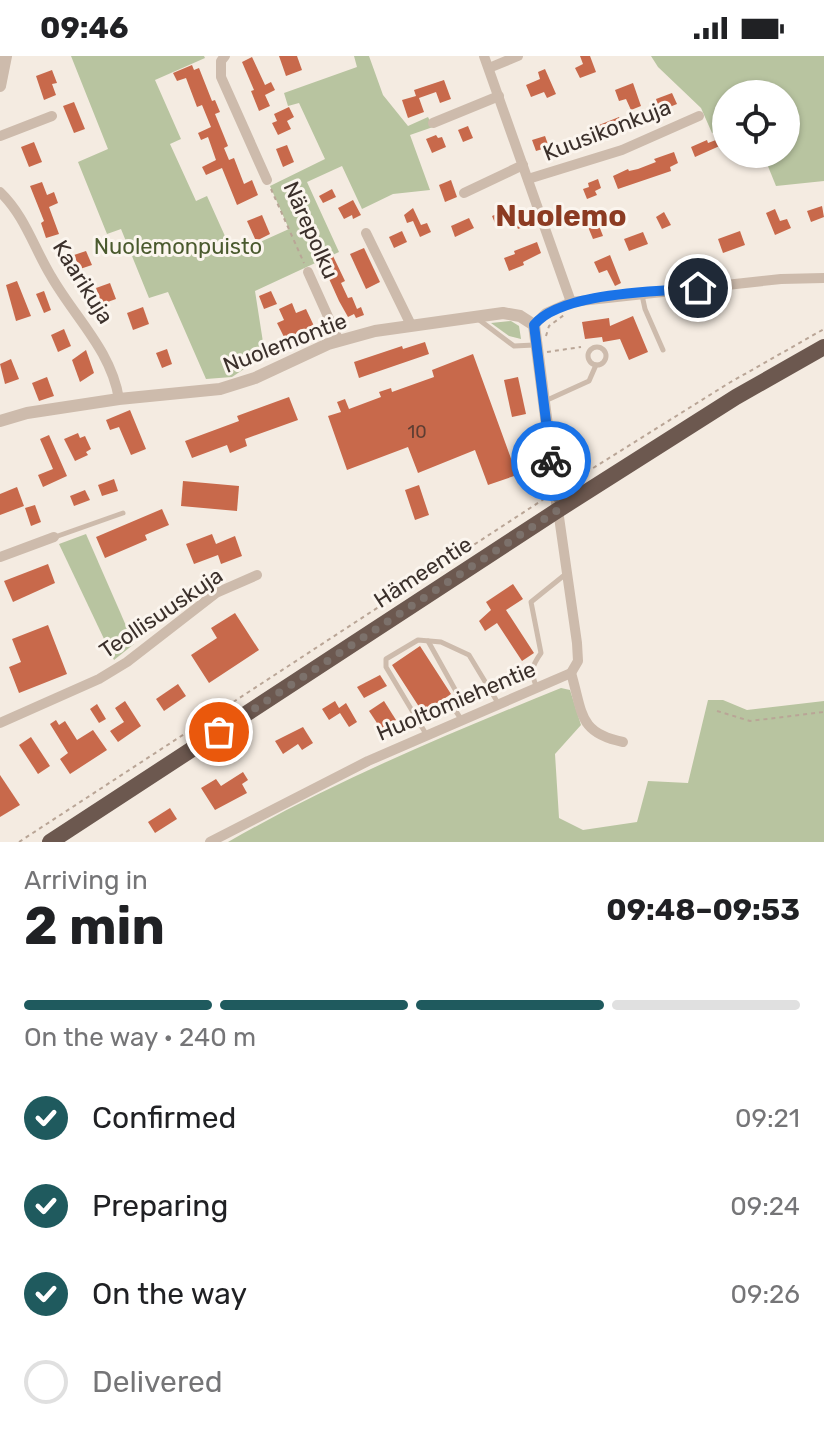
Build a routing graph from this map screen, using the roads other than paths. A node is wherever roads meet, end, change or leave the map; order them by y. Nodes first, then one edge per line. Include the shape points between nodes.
1 (6, 56) edge
2 (225, 56) edge
3 (484, 56) edge
4 (518, 56) edge
5 (489, 68) junction
6 (0, 86) edge
7 (499, 96) junction
8 (52, 116) dead end
9 (699, 116) dead end
10 (433, 123) dead end
11 (0, 136) edge
12 (523, 165) junction
13 (528, 179) junction
14 (267, 180) road end
15 (0, 192) edge
16 (464, 193) dead end
17 (366, 233) dead end
18 (308, 272) road end
19 (824, 278) edge
20 (642, 293) junction
21 (571, 302) junction
22 (475, 316) junction
23 (411, 325) junction
24 (534, 325) junction
25 (339, 341) junction
26 (824, 347) edge
27 (541, 348) junction
28 (663, 350) dead end
29 (596, 365) dead end
30 (119, 399) junction
31 (543, 402) junction
32 (0, 421) edge
33 (558, 510) junction
34 (123, 513) dead end
35 (54, 537) joint
36 (0, 557) edge
37 (568, 572) junction
38 (257, 575) dead end
39 (428, 641) junction
40 (571, 673) junction
41 (537, 688) junction
42 (498, 704) junction
43 (461, 719) junction
44 (0, 723) edge
45 (426, 734) junction
46 (623, 742) dead end
47 (50, 842) edge
48 (210, 842) edge

1 - 6 street
2 - 14 street via 221,77
3 - 5 street
4 - 5 street
5 - 7 street
7 - 10 street
7 - 12 street
8 - 11 street
9 - 13 street, Kuusikonkuja via 622,150
12 - 13 street
12 - 16 street
13 - 21 street
15 - 30 street, Kaarikuja via 110,364
17 - 23 street
18 - 25 street, Närepolku
19 - 20 street
20 - 21 street
20 - 28 lane
21 - 24 street
22 - 23 street, Nuolemontie
22 - 24 street, Nuolemontie via 510,313
22 - 27 lane via 514,346
23 - 25 street, Nuolemontie
24 - 27 street
25 - 30 street, Nuolemontie via 234,386
26 - 33 highway, Hämeentie
27 - 31 street
29 - 31 lane via 589,381
30 - 32 street, Nuolemontie
31 - 33 street
33 - 37 street, Huoltomiehentie
33 - 47 highway, Hämeentie
34 - 35 lane
35 - 36 street
37 - 40 street, Huoltomiehentie via 578,661
37 - 41 lane via 531,602 541,653 532,665
38 - 44 street, Teollisuuskuja via 216,593 99,679
39 - 42 lane via 469,655
39 - 43 lane via 457,693 453,707
39 - 45 lane via 418,640 386,659
40 - 41 street, Huoltomiehentie
40 - 46 street via 589,729
41 - 42 street, Huoltomiehentie
42 - 43 street, Huoltomiehentie
43 - 45 street, Huoltomiehentie
45 - 48 street, Huoltomiehentie

